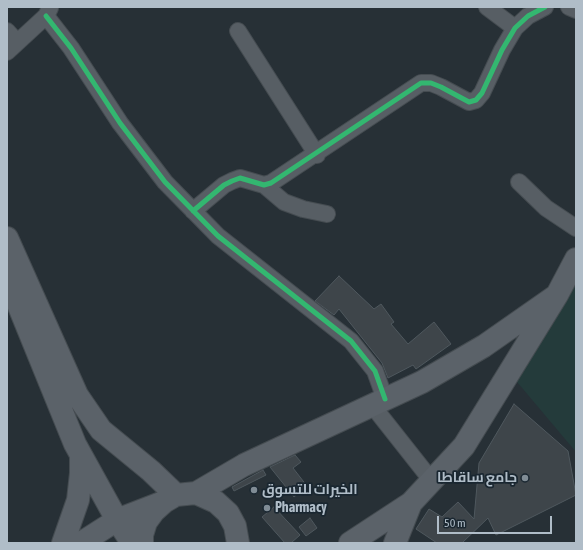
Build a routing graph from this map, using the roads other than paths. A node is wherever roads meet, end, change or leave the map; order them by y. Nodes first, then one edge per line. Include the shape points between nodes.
1 (487, 7) edge
2 (545, 7) edge
3 (569, 7) edge
4 (576, 10) edge
5 (48, 12) edge
6 (515, 28) junction
7 (238, 31) dead end
8 (10, 42) edge
9 (317, 154) junction
10 (520, 182) dead end
11 (264, 185) junction
12 (194, 211) junction
13 (327, 214) dead end
14 (576, 228) edge
15 (7, 238) edge
16 (576, 258) edge
17 (7, 277) edge
18 (557, 295) junction
19 (379, 402) junction
20 (81, 455) junction
21 (432, 482) junction
22 (179, 497) junction
23 (411, 503) junction
24 (117, 520) junction
25 (237, 535) edge
26 (63, 543) edge
27 (81, 543) edge
28 (132, 543) edge
29 (142, 543) edge
30 (256, 543) edge
31 (350, 543) edge
32 (395, 543) edge

1 - 6 street
2 - 6 street via 528,16
3 - 4 street
5 - 8 street
5 - 12 street via 120,123 165,182
6 - 9 street via 476,100 469,102 431,83 421,84
7 - 9 street
9 - 11 street
10 - 14 street via 546,208
11 - 12 street via 240,178 224,185
11 - 13 street via 284,202
12 - 19 street via 218,236 350,341 374,370
15 - 22 main road via 77,395 101,430
16 - 18 main road
17 - 20 main road
18 - 19 main road via 484,346 422,382
18 - 21 main road via 464,446
19 - 21 street
19 - 22 main road
20 - 24 main road
20 - 26 main road via 82,473 78,500
21 - 23 main road
22 - 24 main road
22 - 25 main road via 216,502 228,513
22 - 29 main road via 154,511 146,522
23 - 31 main road
23 - 32 main road
24 - 27 main road
24 - 28 main road
25 - 30 main road

